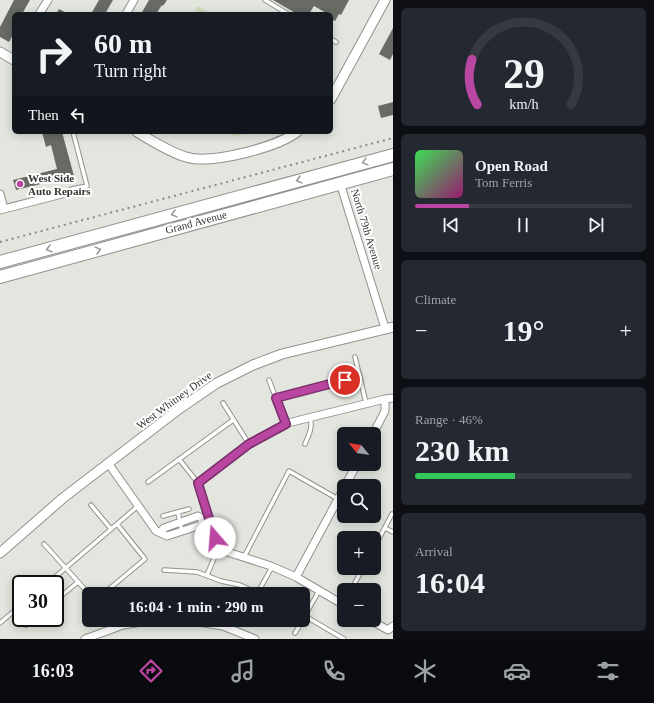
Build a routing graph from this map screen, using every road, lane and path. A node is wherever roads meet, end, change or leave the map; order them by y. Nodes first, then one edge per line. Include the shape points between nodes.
1 (48, 0) edge
2 (134, 0) edge
3 (265, 0) edge
4 (385, 0) edge
5 (40, 12) edge
6 (127, 12) edge
7 (285, 12) edge
8 (333, 40) edge
9 (336, 42) dead end
10 (0, 52) edge
11 (12, 58) edge
12 (333, 95) edge
13 (74, 134) edge
14 (140, 134) edge
15 (293, 134) edge
16 (393, 155) edge
17 (393, 169) edge
18 (340, 184) junction
19 (0, 194) edge
20 (62, 194) joint
21 (2, 210) edge
22 (0, 262) edge
23 (0, 277) edge
24 (389, 327) edge
25 (355, 357) dead end
26 (359, 376) junction
27 (269, 380) dead end
28 (276, 398) junction
29 (385, 398) junction
30 (393, 398) edge
31 (223, 403) dead end
32 (366, 403) junction
33 (310, 417) junction
34 (233, 420) junction
35 (286, 424) junction
36 (377, 427) edge
37 (249, 444) junction
38 (305, 444) dead end
39 (179, 460) junction
40 (108, 463) junction
41 (148, 482) dead end
42 (198, 483) junction
43 (337, 498) edge
44 (337, 501) edge
45 (91, 505) dead end
46 (138, 506) junction
47 (189, 509) dead end
48 (178, 513) junction
49 (392, 514) edge
50 (163, 516) dead end
51 (206, 518) junction
52 (180, 522) junction
53 (117, 524) junction
54 (385, 528) junction
55 (111, 529) junction
56 (182, 531) junction
57 (160, 532) junction
58 (393, 532) edge
59 (381, 535) edge
60 (44, 544) dead end
61 (218, 549) junction
62 (0, 552) edge
63 (244, 558) junction
64 (272, 567) junction
65 (65, 568) junction
66 (164, 570) dead end
67 (57, 575) edge
68 (207, 575) junction
69 (296, 577) junction
70 (78, 582) junction
71 (83, 587) edge
72 (112, 587) edge
73 (244, 587) edge
74 (261, 587) edge
75 (320, 591) junction
76 (64, 594) edge
77 (337, 600) edge
78 (310, 608) edge
79 (12, 613) edge
80 (310, 621) edge
81 (0, 623) edge
82 (381, 626) edge
83 (393, 626) edge
84 (117, 627) edge
85 (225, 627) edge
86 (299, 627) edge
87 (295, 633) dead end
88 (85, 639) edge
89 (255, 639) edge
90 (344, 639) edge

1 - 5 street
2 - 6 street
3 - 7 lane
4 - 12 street
8 - 9 lane
10 - 11 street
13 - 20 lane via 88,186
14 - 15 street via 186,157 197,159 255,150 275,144
16 -> 22 highway, Grand Avenue
17 - 18 highway, Grand Avenue
23 -> 18 highway, Grand Avenue
18 - 24 street, North 79th Avenue
19 - 21 street
20 - 21 street
24 - 40 street, West Whitney Drive via 282,354 240,370 193,399
25 - 26 lane
26 - 28 lane
26 - 32 lane
27 - 28 lane
28 - 35 lane
29 - 30 street
29 - 32 street
29 - 36 street via 385,411
31 - 34 lane
32 - 33 street
33 - 35 street
33 - 38 lane via 311,432
34 - 37 lane
34 - 39 lane
35 - 37 street
37 - 42 street
39 - 41 lane
39 - 42 lane
40 - 46 street
40 - 62 street, West Whitney Drive
42 - 51 street
43 - 63 lane via 288,471
44 - 69 street
45 - 55 lane
46 - 53 lane
46 - 57 street via 156,531
47 - 48 lane
48 - 50 lane
48 - 52 lane
49 - 54 lane
51 - 52 street via 198,516
51 - 56 street via 201,525
51 - 61 street
52 - 56 lane
52 - 57 street
53 - 55 lane
53 - 72 lane via 146,559
54 - 58 lane
54 - 59 lane
55 - 65 lane
56 - 57 street via 167,536
60 - 65 lane
61 - 63 street
61 - 68 lane
63 - 64 street
64 - 69 street
64 - 74 lane
65 - 67 lane
65 - 70 lane
66 - 68 lane
68 - 73 lane
69 - 75 street
70 - 71 lane
70 - 76 lane
75 - 77 street
75 - 78 lane
79 - 81 lane
80 - 90 lane
82 - 83 street via 388,630
84 - 88 street
85 - 89 street
86 - 87 lane

